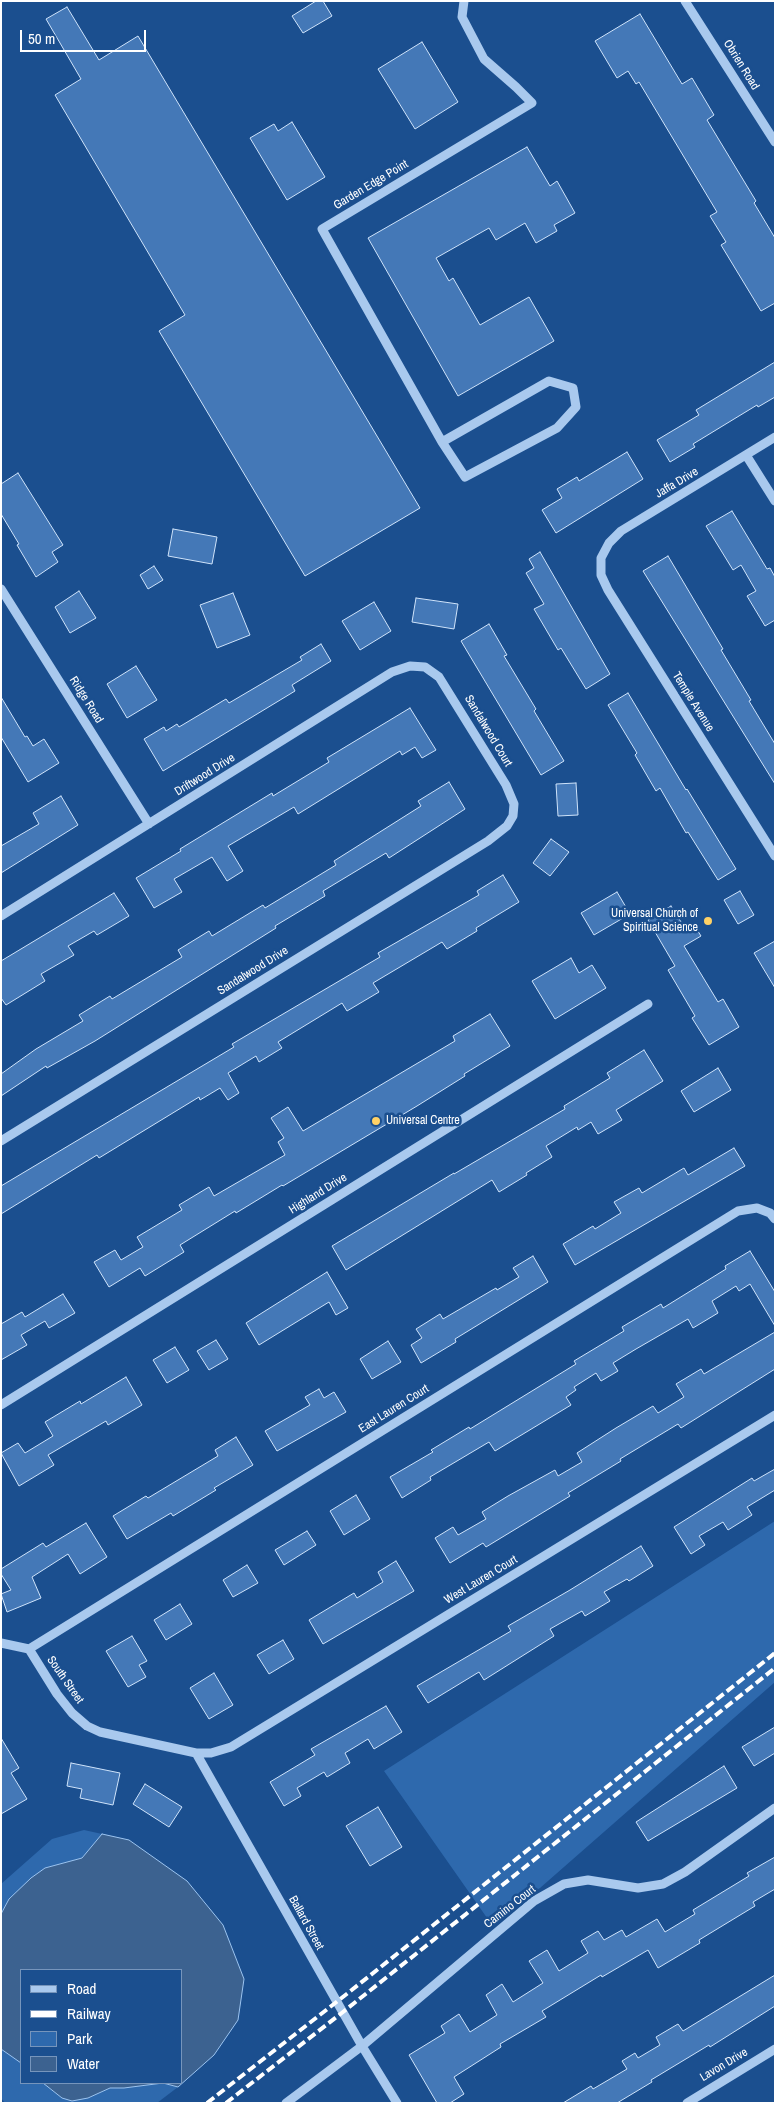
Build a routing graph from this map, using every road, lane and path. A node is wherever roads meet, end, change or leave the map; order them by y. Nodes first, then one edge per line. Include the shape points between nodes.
1 (464, 1) edge
2 (685, 1) edge
3 (775, 142) edge
4 (775, 437) edge
5 (442, 442) junction
6 (746, 455) junction
7 (775, 501) edge
8 (601, 558) joint
9 (1, 589) edge
10 (425, 666) joint
11 (512, 816) joint
12 (149, 824) junction
13 (775, 856) edge
14 (1, 916) edge
15 (648, 1004) dead end
16 (1, 1141) edge
17 (775, 1219) edge
18 (1, 1404) edge
19 (775, 1415) edge
20 (1, 1643) edge
21 (29, 1649) junction
22 (196, 1753) junction
23 (775, 1808) edge
24 (362, 2046) junction
25 (775, 2049) edge
26 (286, 2103) edge
27 (397, 2103) edge
28 (687, 2103) edge

1 - 5 street, Garden Edge Point via 462,16 484,59 532,103 322,229
2 - 3 street, Obrien Road
4 - 6 street, Jaffa Drive
5 - 5 street, Garden Edge Point via 465,477 558,428 576,407 573,388 549,381
6 - 7 street
6 - 8 street, Jaffa Drive via 621,531
8 - 13 street, Temple Avenue via 601,575 608,590
9 - 12 street, Ridge Road
10 - 11 street, Sandalwood Court via 448,690 506,786 514,804
10 - 12 street, Driftwood Drive via 410,666 392,672
11 - 16 street, Sandalwood Drive via 507,826 488,841
12 - 14 street, Driftwood Drive
15 - 18 street, Highland Drive
17 - 21 street, East Lauren Court via 770,1213 757,1208 738,1211
19 - 22 street, West Lauren Court via 231,1747 211,1753
20 - 21 street
21 - 22 street, South Street via 57,1694 86,1726
22 - 24 street, Ballard Street
23 - 24 street, Camino Court via 663,1884 638,1888 588,1880 564,1884 534,1901
24 - 26 street, Camino Court
24 - 27 street, Ballard Street
25 - 28 street, Lavon Drive

